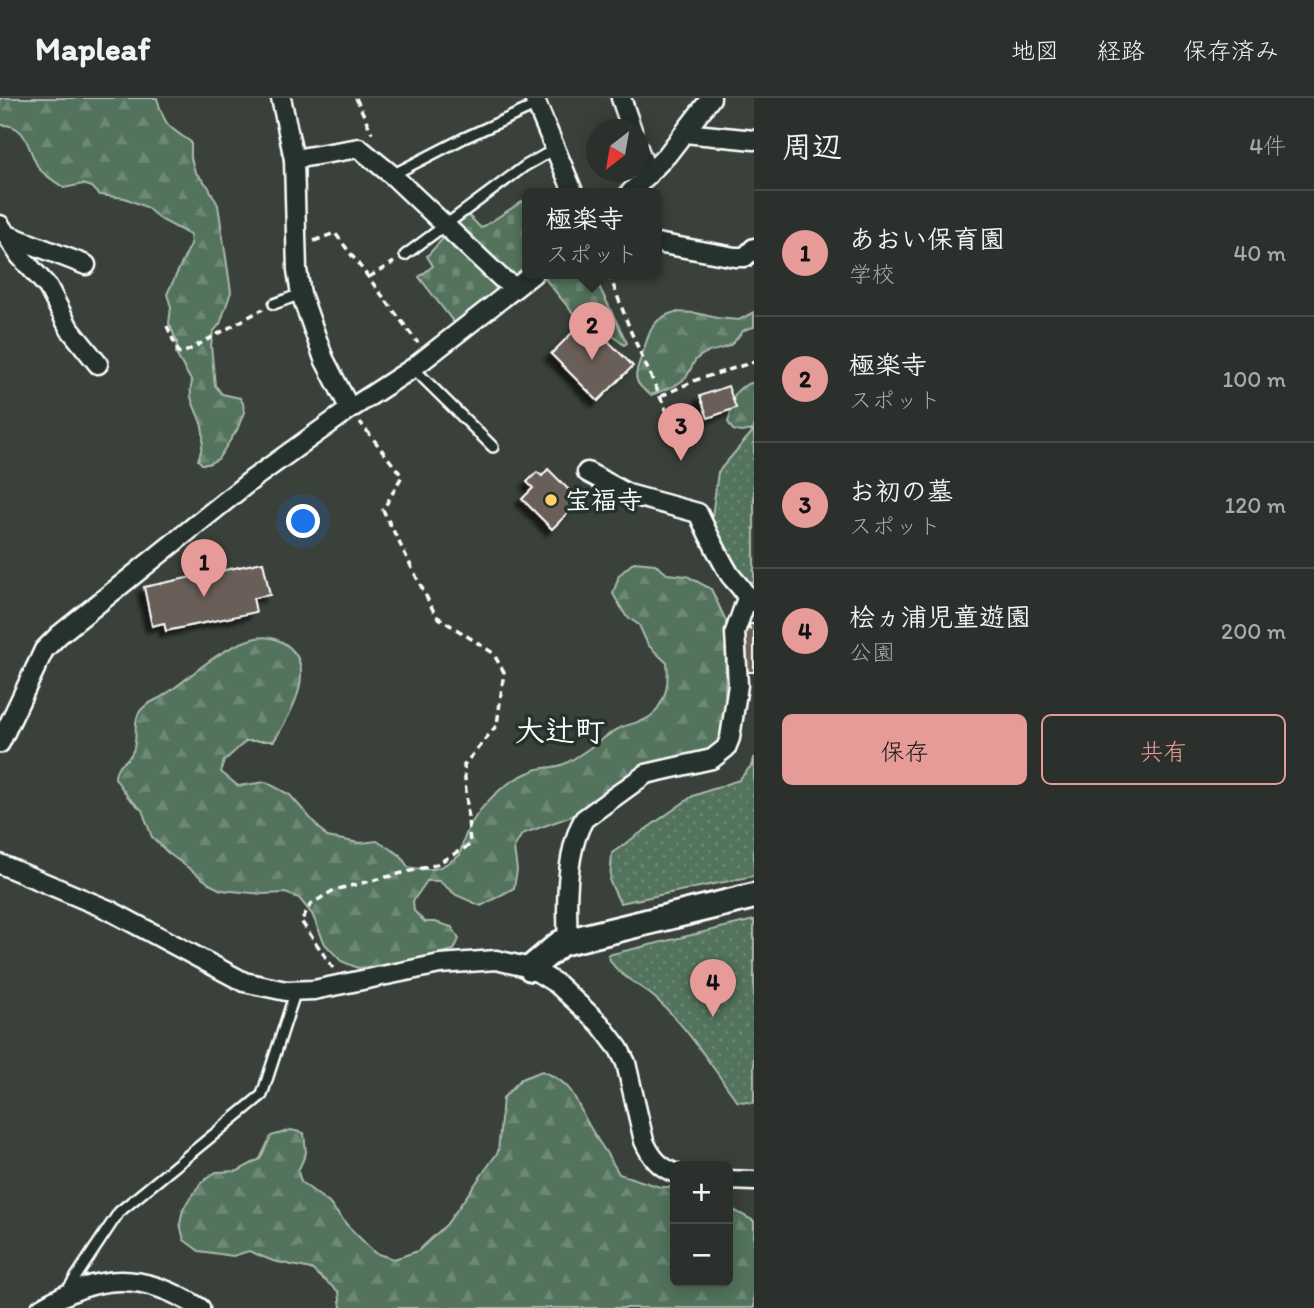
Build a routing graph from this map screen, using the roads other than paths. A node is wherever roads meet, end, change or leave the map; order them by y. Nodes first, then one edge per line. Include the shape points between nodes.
1 (281, 98) edge
2 (621, 98) edge
3 (711, 98) edge
4 (536, 102) edge
5 (628, 119) edge
6 (685, 133) junction
7 (754, 140) edge
8 (555, 149) junction
9 (294, 159) junction
10 (649, 173) edge
11 (392, 175) junction
12 (571, 188) edge
13 (445, 224) junction
14 (2, 229) edge
15 (662, 244) edge
16 (754, 248) edge
17 (405, 255) road end
18 (86, 265) dead end
19 (527, 279) edge
20 (515, 288) junction
21 (302, 294) junction
22 (275, 304) road end
23 (98, 364) dead end
24 (413, 368) junction
25 (350, 409) junction
26 (493, 447) dead end
27 (587, 472) dead end
28 (0, 743) edge
29 (0, 864) edge
30 (754, 896) edge
31 (568, 941) junction
32 (531, 968) junction
33 (296, 990) junction
34 (670, 1170) edge
35 (733, 1180) edge
36 (754, 1181) edge
37 (65, 1293) junction
38 (41, 1308) edge
39 (200, 1308) edge

1 - 9 street
2 - 5 street
3 - 6 street
4 - 8 street
4 - 11 lane
6 - 7 street
6 - 10 street
8 - 12 street
8 - 13 lane
9 - 11 street via 359,148
9 - 21 street via 297,270
11 - 13 street
13 - 17 lane
13 - 20 street
14 - 18 street
14 - 23 street via 48,287 69,327
15 - 16 street via 735,257 745,257
19 - 20 street
20 - 24 street
21 - 22 lane
21 - 25 street via 324,359
24 - 25 street
24 - 26 lane
25 - 28 street via 254,478 44,650
27 - 31 street via 628,494 698,513 747,598 735,632 738,685 726,748 712,760 646,774 584,819 571,861
29 - 33 street via 109,910 244,982
30 - 31 street
31 - 32 street
32 - 33 street via 496,960 440,964
32 - 34 street via 558,984 611,1037 626,1063 649,1153
33 - 37 lane via 262,1095 119,1212
35 - 36 street
37 - 38 street
37 - 39 street via 97,1282 119,1281 160,1287

